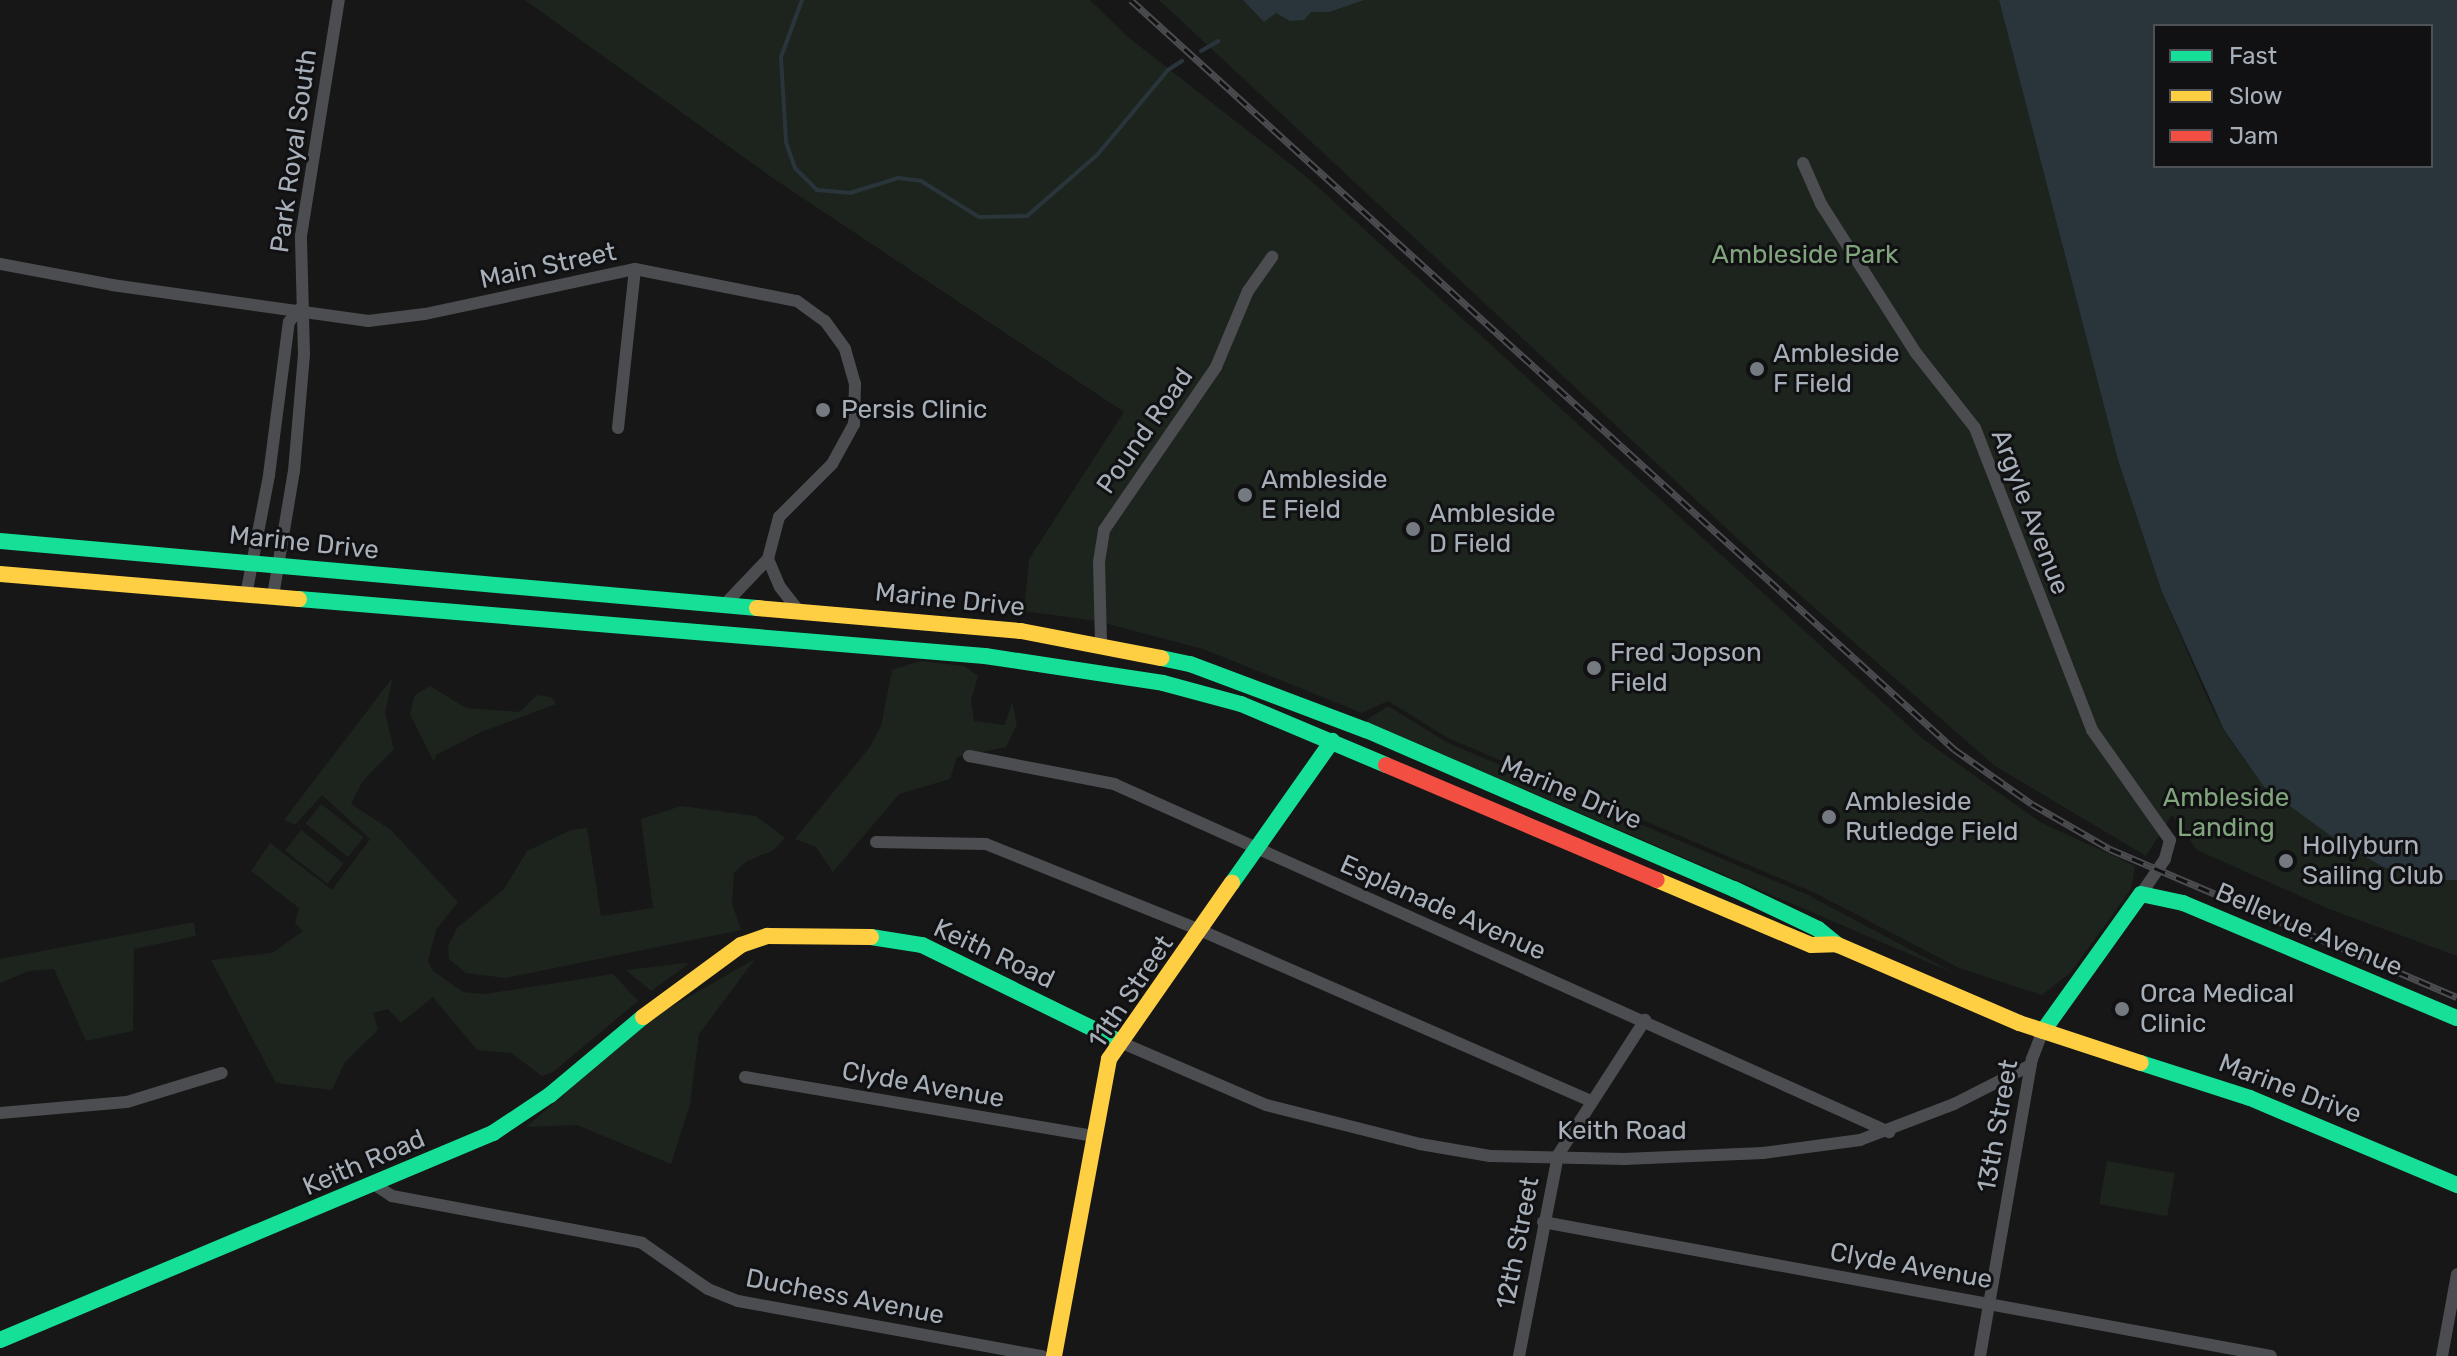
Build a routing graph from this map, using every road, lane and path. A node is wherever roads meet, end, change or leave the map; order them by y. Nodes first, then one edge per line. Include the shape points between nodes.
1 (339, 0) edge
2 (1803, 163) dead end
3 (1272, 257) dead end
4 (0, 264) edge
5 (635, 269) junction
6 (299, 309) junction
7 (618, 428) dead end
8 (0, 541) edge
9 (768, 559) junction
10 (252, 562) junction
11 (278, 566) junction
12 (0, 574) edge
13 (246, 595) junction
14 (273, 596) junction
15 (726, 603) junction
16 (797, 609) junction
17 (1101, 643) junction
18 (1077, 667) junction
19 (1332, 741) junction
20 (969, 756) dead end
21 (876, 842) dead end
22 (2169, 846) joint
23 (1258, 851) junction
24 (2141, 894) junction
25 (1202, 931) junction
26 (1835, 944) junction
27 (2457, 1018) edge
28 (1645, 1020) junction
29 (2043, 1031) junction
30 (1120, 1042) junction
31 (2031, 1065) junction
32 (222, 1073) dead end
33 (745, 1077) dead end
34 (1592, 1101) junction
35 (0, 1113) edge
36 (1889, 1132) junction
37 (1093, 1136) junction
38 (1558, 1155) junction
39 (375, 1185) junction
40 (2457, 1185) edge
41 (1543, 1222) junction
42 (2457, 1278) edge
43 (1990, 1303) junction
44 (0, 1340) edge
45 (1042, 1356) edge
46 (1054, 1356) edge
47 (1519, 1356) edge
48 (1980, 1356) edge
49 (2271, 1356) edge
50 (2442, 1356) edge

1 - 6 street, Park Royal South via 301,236
2 - 22 street, Argyle Avenue via 1821,204 1916,353 1975,428 2092,730 2166,833
3 - 17 street, Pound Road via 1248,291 1216,367 1104,530 1099,562
4 - 6 street, Main Street via 112,285
5 - 6 street, Main Street via 385,320
5 - 7 street
5 - 9 street, Main Street via 787,296 825,321 845,349 855,384 854,424 832,464 779,517
6 - 10 street, Park Royal South via 289,322
6 - 11 street, Park Royal South via 306,324 304,354 294,471
8 - 10 main road, Marine Drive
9 - 15 street, Main Street
9 - 16 street
10 - 11 main road, Marine Drive
10 - 13 street, Park Royal South
11 - 14 street, Park Royal South
11 - 15 main road, Marine Drive
12 - 13 main road, Marine Drive
13 - 14 main road, Marine Drive
14 - 18 main road, Marine Drive
15 - 16 main road, Marine Drive
16 - 17 main road, Marine Drive
17 - 18 main road
17 - 26 main road, Marine Drive via 1190,664 1357,726 1734,889 1818,929
18 - 19 main road, Marine Drive via 1207,693
19 - 23 main road, 11th Street
19 - 26 main road, Marine Drive via 1811,945
20 - 23 street, Esplanade Avenue via 1114,784
21 - 25 street via 986,844
22 - 24 street, 13th Street
23 - 25 main road, 11th Street
23 - 28 street, Esplanade Avenue
24 - 27 main road, Bellevue Avenue via 2183,903
24 - 29 main road, 13th Street
25 - 30 main road, 11th Street
25 - 34 street
26 - 29 main road, Marine Drive
28 - 34 street, 12th Street
28 - 36 street, Esplanade Avenue
29 - 31 street, 13th Street
29 - 40 main road, Marine Drive via 2264,1104
30 - 37 main road, 11th Street via 1109,1059
30 - 38 street, Keith Road via 1231,1092 1317,1118 1490,1156
30 - 39 main road, Keith Road via 922,945 848,933 767,936 741,945 685,982 516,1120
31 - 36 street, Keith Road
31 - 43 street, 13th Street
32 - 35 street via 127,1102
33 - 37 street, Clyde Avenue
34 - 38 street, 12th Street
36 - 38 street, Keith Road via 1763,1153 1624,1159
37 - 46 main road, 11th Street
38 - 41 street, 12th Street
39 - 44 main road, Keith Road
39 - 45 street, Duchess Avenue via 392,1196 642,1243 708,1289 738,1301
41 - 43 street, Clyde Avenue
41 - 47 street, 12th Street
42 - 50 street
43 - 48 street, 13th Street
43 - 49 street, Clyde Avenue

